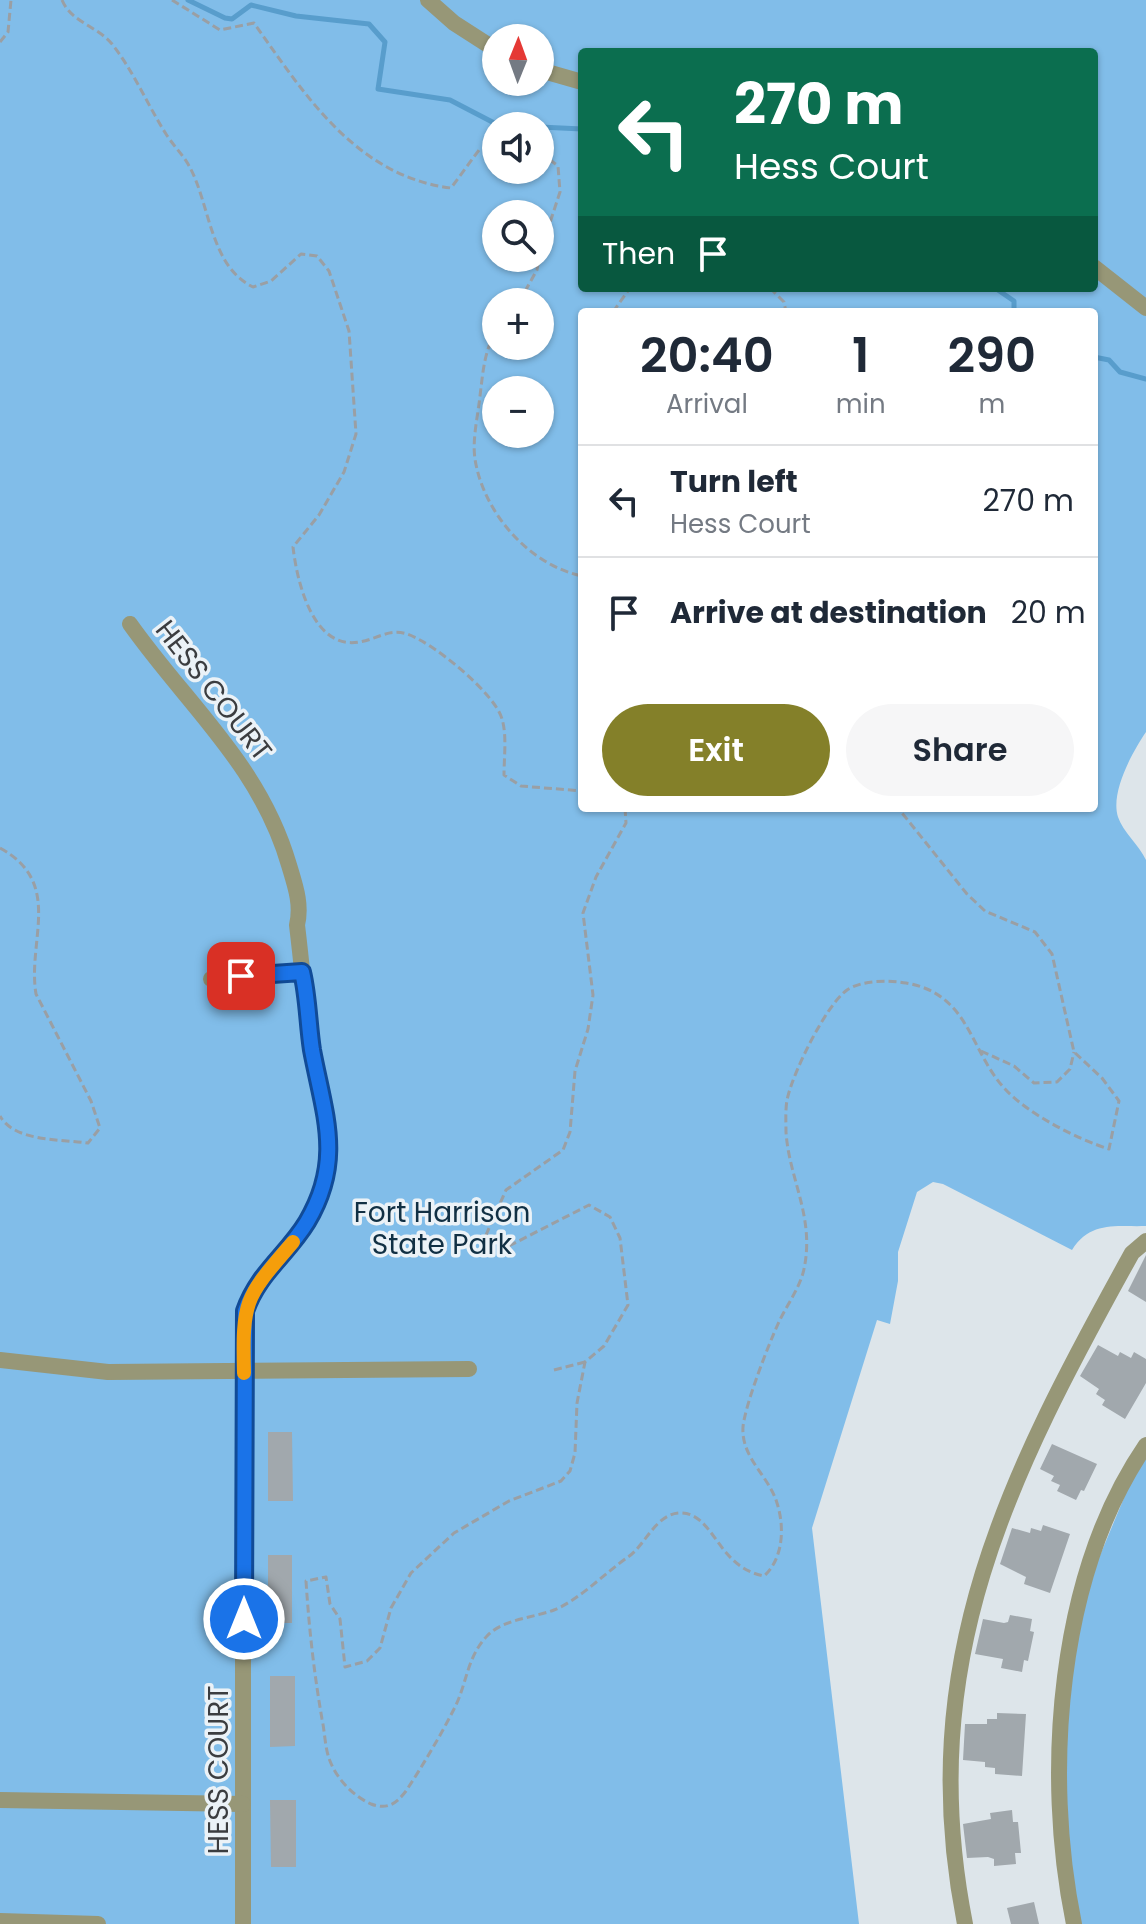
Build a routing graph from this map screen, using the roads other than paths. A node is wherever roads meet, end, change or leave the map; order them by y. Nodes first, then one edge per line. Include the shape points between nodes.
1 (428, 0) edge
2 (482, 41) edge
3 (554, 74) edge
4 (578, 81) edge
5 (1098, 270) edge
6 (1146, 308) edge
7 (130, 624) dead end
8 (302, 972) junction
9 (211, 979) dead end
10 (1146, 1241) edge
11 (0, 1360) edge
12 (243, 1369) junction
13 (469, 1369) dead end
14 (1145, 1447) edge
15 (0, 1800) edge
16 (243, 1804) junction
17 (0, 1921) edge
18 (98, 1924) edge
19 (243, 1924) edge
20 (965, 1924) edge
21 (1074, 1924) edge

1 - 2 street
3 - 4 street
5 - 6 street
7 - 8 street, HESS COURT via 165,674 232,749 266,805 297,895
8 - 9 street
8 - 12 street, HESS COURT via 312,1051 327,1112 327,1169 308,1221 251,1294 243,1325
10 - 20 street via 1132,1253 1052,1400 999,1519 974,1595 959,1671 953,1751 955,1856
11 - 12 street via 89,1371
12 - 13 street
12 - 16 street, HESS COURT
14 - 21 street via 1098,1547 1066,1670 1058,1801
15 - 16 street
16 - 19 street, HESS COURT
17 - 18 street

